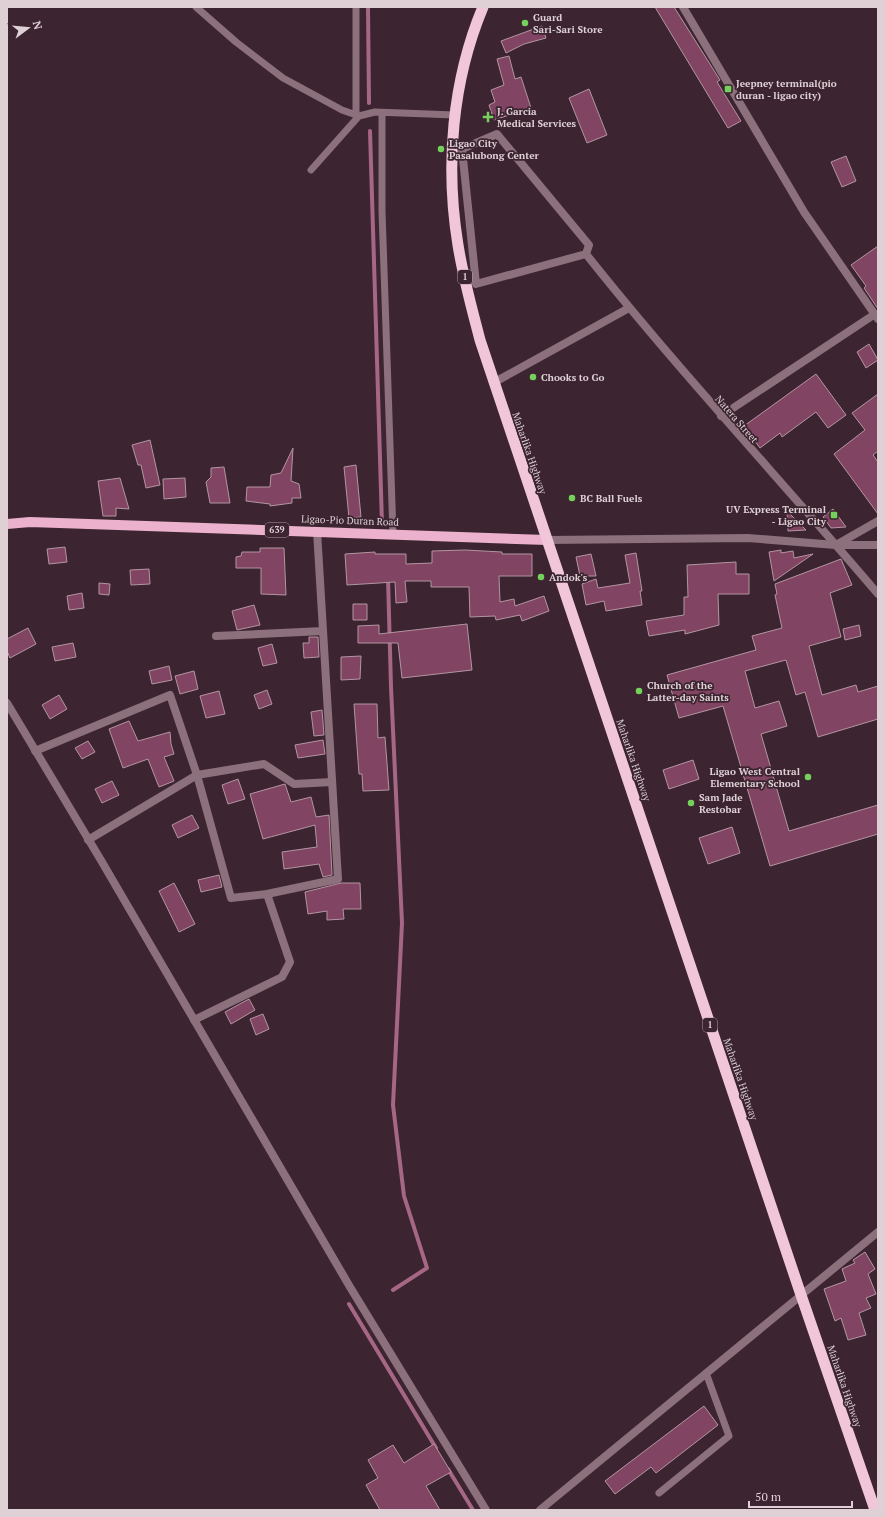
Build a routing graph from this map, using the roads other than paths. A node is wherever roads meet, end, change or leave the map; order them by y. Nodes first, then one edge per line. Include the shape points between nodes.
1 (196, 7) edge
2 (356, 7) edge
3 (483, 7) edge
4 (683, 7) edge
5 (382, 113) junction
6 (357, 115) junction
7 (455, 116) junction
8 (311, 170) dead end
9 (586, 254) junction
10 (629, 308) junction
11 (876, 317) edge
12 (493, 383) junction
13 (721, 416) junction
14 (878, 521) edge
15 (7, 524) edge
16 (318, 531) junction
17 (393, 534) junction
18 (547, 540) junction
19 (836, 545) junction
20 (878, 545) edge
21 (878, 594) edge
22 (323, 632) junction
23 (216, 636) dead end
24 (7, 703) edge
25 (35, 751) junction
26 (197, 775) junction
27 (332, 782) junction
28 (88, 840) junction
29 (267, 894) junction
30 (194, 1020) junction
31 (878, 1232) edge
32 (801, 1295) junction
33 (706, 1373) junction
34 (659, 1492) dead end
35 (876, 1505) edge
36 (486, 1510) edge
37 (540, 1510) edge

1 - 6 lane via 283,78 342,110
2 - 6 lane
3 - 7 highway, Maharlika Highway / 1 via 463,71
4 - 11 street via 804,212
5 - 6 lane
5 - 7 lane
5 - 17 lane via 382,211
6 - 8 lane
7 - 12 highway, Maharlika Highway / 1 via 452,174 458,245 480,340
9 - 9 street via 589,245 497,134 462,149 476,284
9 - 10 street, Natera Street
10 - 12 street
10 - 13 street, Natera Street
11 - 13 street
12 - 18 highway, Maharlika Highway / 1
13 - 19 street, Natera Street
14 - 19 street
15 - 16 main road, Ligao-Pio Duran Road / 639 via 30,522
16 - 17 main road, Ligao-Pio Duran Road / 639
16 - 22 street
17 - 18 main road, Ligao-Pio Duran Road / 639
18 - 19 street via 748,538
18 - 32 highway, Maharlika Highway / 1
19 - 20 street
19 - 21 street, Natera Street
22 - 23 street
22 - 27 street
24 - 25 street
25 - 26 street via 170,694
25 - 28 street
26 - 27 street via 264,764 294,784
26 - 28 street
26 - 29 street via 231,898
27 - 29 street via 338,879
28 - 30 street
29 - 30 street via 290,962 282,977
30 - 36 street via 350,1287
31 - 32 street
32 - 33 street
32 - 35 highway, Maharlika Highway / 1
33 - 34 lane via 729,1436
33 - 37 street

